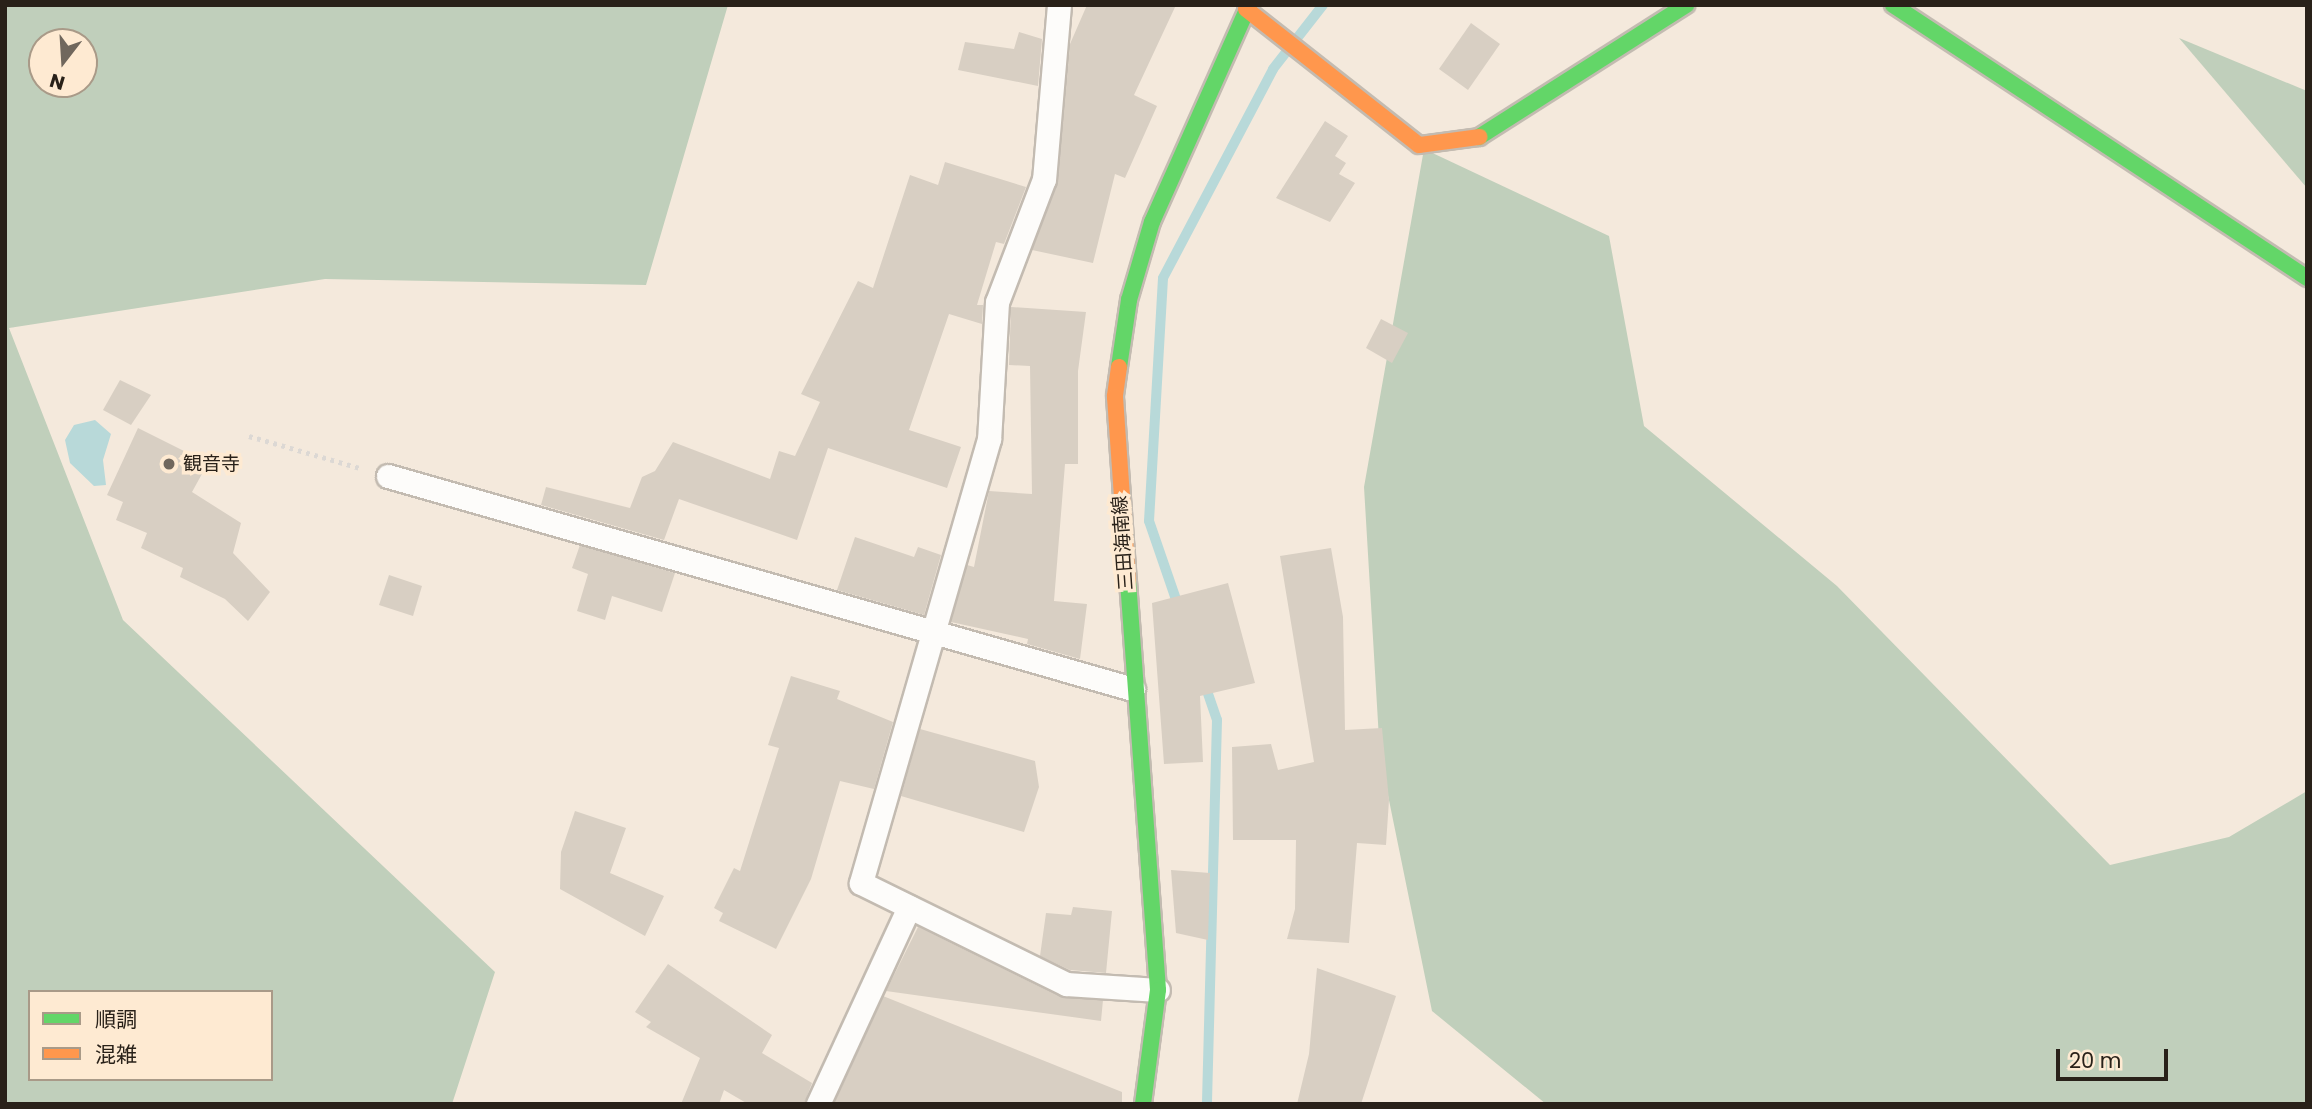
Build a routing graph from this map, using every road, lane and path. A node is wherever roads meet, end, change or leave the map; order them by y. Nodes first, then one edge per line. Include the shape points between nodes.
1 (1059, 5) edge
2 (1686, 5) edge
3 (1892, 5) edge
4 (1247, 7) edge
5 (2307, 278) edge
6 (248, 436) dead end
7 (388, 476) joint
8 (934, 632) junction
9 (1133, 689) junction
10 (909, 907) junction
11 (1158, 990) junction
12 (818, 1104) edge
13 (1143, 1104) edge

1 - 8 lane via 1044,179 997,302 989,439
2 - 4 main road via 1469,143 1419,145
3 - 5 main road
4 - 9 main road, 三田海南線 via 1175,163 1129,300 1115,397
6 - 7 path
7 - 8 lane
8 - 9 lane
8 - 10 lane via 862,883
9 - 11 main road, 三田海南線
10 - 11 lane via 1066,984
10 - 12 lane
11 - 13 main road, 三田海南線

